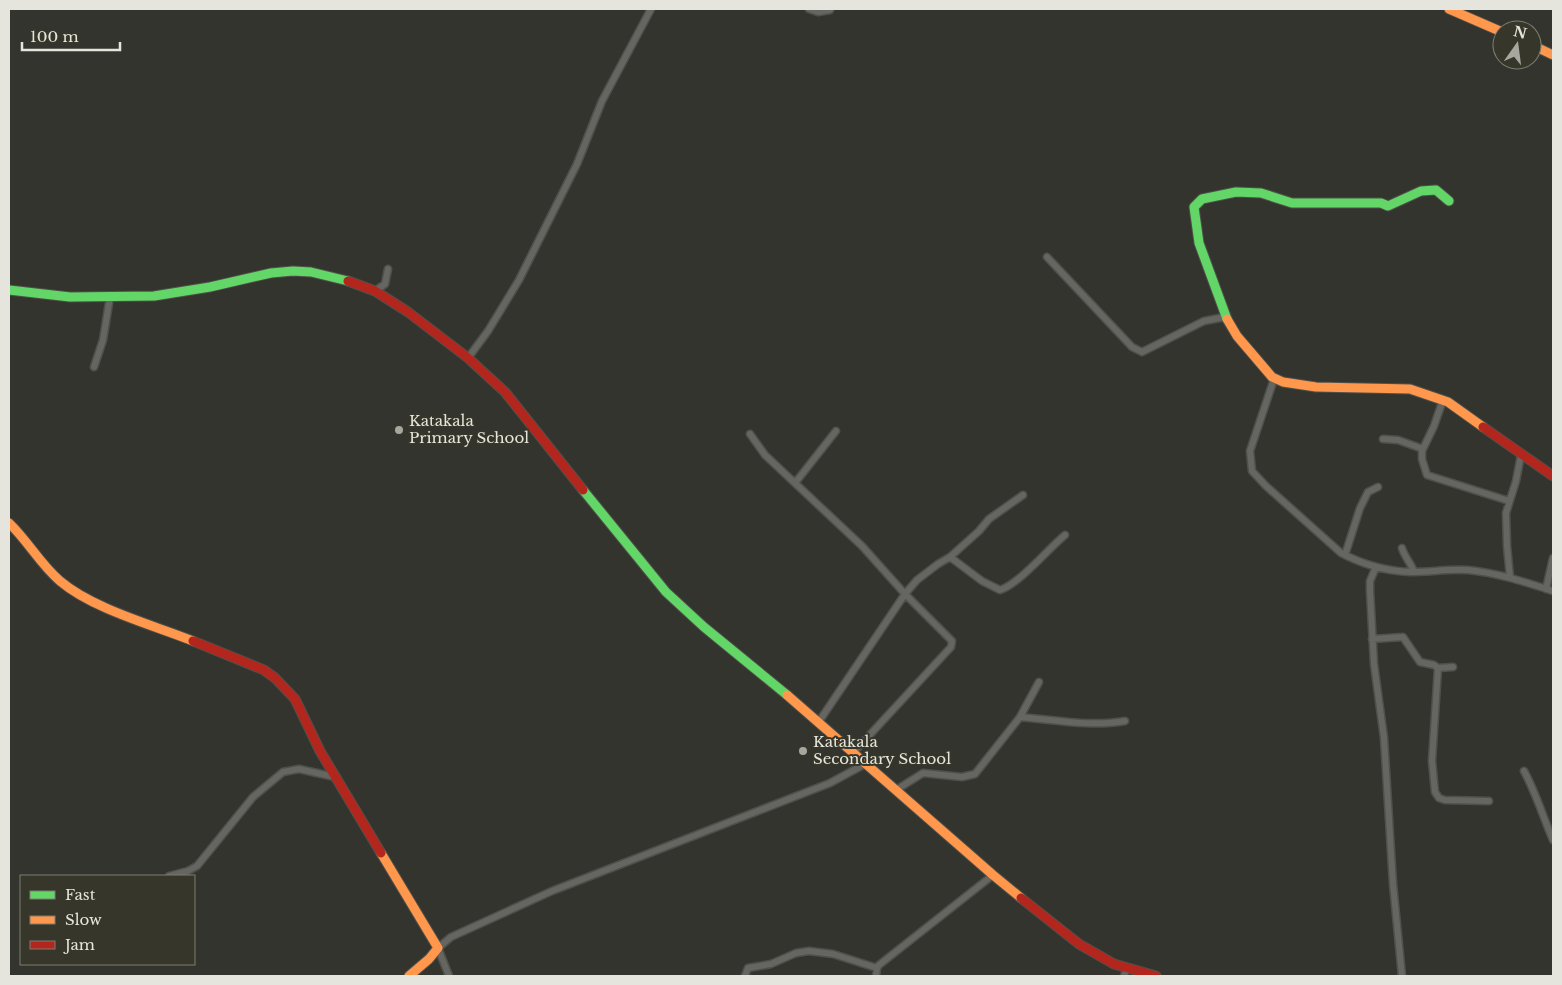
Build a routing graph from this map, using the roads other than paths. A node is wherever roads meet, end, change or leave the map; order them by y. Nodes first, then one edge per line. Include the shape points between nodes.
1 (652, 9) edge
2 (809, 9) edge
3 (1449, 9) edge
4 (830, 10) edge
5 (1492, 28) edge
6 (1449, 201) dead end
7 (1047, 257) dead end
8 (388, 268) dead end
9 (9, 290) edge
10 (376, 291) junction
11 (110, 298) junction
12 (1225, 316) junction
13 (468, 358) junction
14 (94, 367) dead end
15 (1274, 379) junction
16 (1443, 400) junction
17 (836, 431) dead end
18 (750, 434) dead end
19 (1383, 439) dead end
20 (1423, 448) junction
21 (1522, 455) junction
22 (1553, 476) edge
23 (794, 483) junction
24 (1378, 487) dead end
25 (1023, 495) dead end
26 (1509, 501) junction
27 (9, 523) edge
28 (1065, 535) dead end
29 (1402, 548) dead end
30 (1345, 555) junction
31 (950, 557) junction
32 (1553, 558) edge
33 (1376, 567) junction
34 (1414, 572) junction
35 (1510, 577) junction
36 (1550, 590) edge
37 (906, 594) junction
38 (1372, 639) junction
39 (1453, 667) dead end
40 (1438, 668) junction
41 (1039, 682) dead end
42 (1020, 718) junction
43 (1125, 722) dead end
44 (818, 723) junction
45 (853, 753) junction
46 (865, 764) junction
47 (1524, 771) dead end
48 (335, 776) junction
49 (896, 790) junction
50 (1489, 801) dead end
51 (1553, 840) edge
52 (173, 875) edge
53 (993, 875) junction
54 (438, 948) junction
55 (877, 968) junction
56 (1125, 972) edge
57 (409, 976) edge
58 (449, 976) edge
59 (746, 976) edge
60 (876, 976) edge
61 (1156, 976) edge
62 (1402, 976) edge

1 - 13 street via 606,94 519,280
2 - 4 street via 818,12
3 - 5 street
6 - 12 street via 1436,190 1421,191 1388,206 1381,203 1292,202 1261,193 1236,192 1202,198 1194,207 1200,243
7 - 12 street via 1132,347 1142,352 1204,321
8 - 10 street via 385,284
9 - 11 street
10 - 11 street via 327,275 293,271 154,296
10 - 13 street
11 - 14 street via 103,340
12 - 15 street via 1237,336
13 - 44 street via 505,392 666,592
15 - 16 street via 1310,386 1406,388
15 - 30 street via 1250,451 1252,471
16 - 20 street
16 - 21 street
17 - 23 street
18 - 23 street via 765,455
19 - 20 street
20 - 26 street via 1422,459 1427,475
21 - 22 street
21 - 26 street
23 - 37 street via 862,546
24 - 30 street via 1368,492 1360,508
25 - 31 street via 989,518
26 - 35 street via 1505,530
27 - 48 street via 53,574 68,586 115,612 264,670 294,699
28 - 31 street via 1010,587 1000,590
29 - 34 street
30 - 33 street
31 - 37 street via 918,580
32 - 36 street
33 - 34 street
33 - 38 street via 1370,581
34 - 35 street via 1468,570
35 - 36 street
37 - 44 street
37 - 45 street via 953,644
38 - 40 street via 1403,637 1420,662
38 - 62 street via 1384,738
39 - 40 street
40 - 50 street via 1432,761 1435,792 1445,800
41 - 42 street
42 - 43 street
42 - 49 street via 975,774 962,777 922,773
44 - 45 street
45 - 46 street
46 - 49 street
46 - 54 street via 830,783 552,891 451,937
47 - 51 street
48 - 52 street via 299,769 283,772 253,796 197,866
48 - 54 street
49 - 53 street
53 - 55 street
53 - 56 street via 1080,944
54 - 57 street
54 - 58 street
55 - 59 street via 833,954 809,951 748,968
55 - 60 street
56 - 61 street

